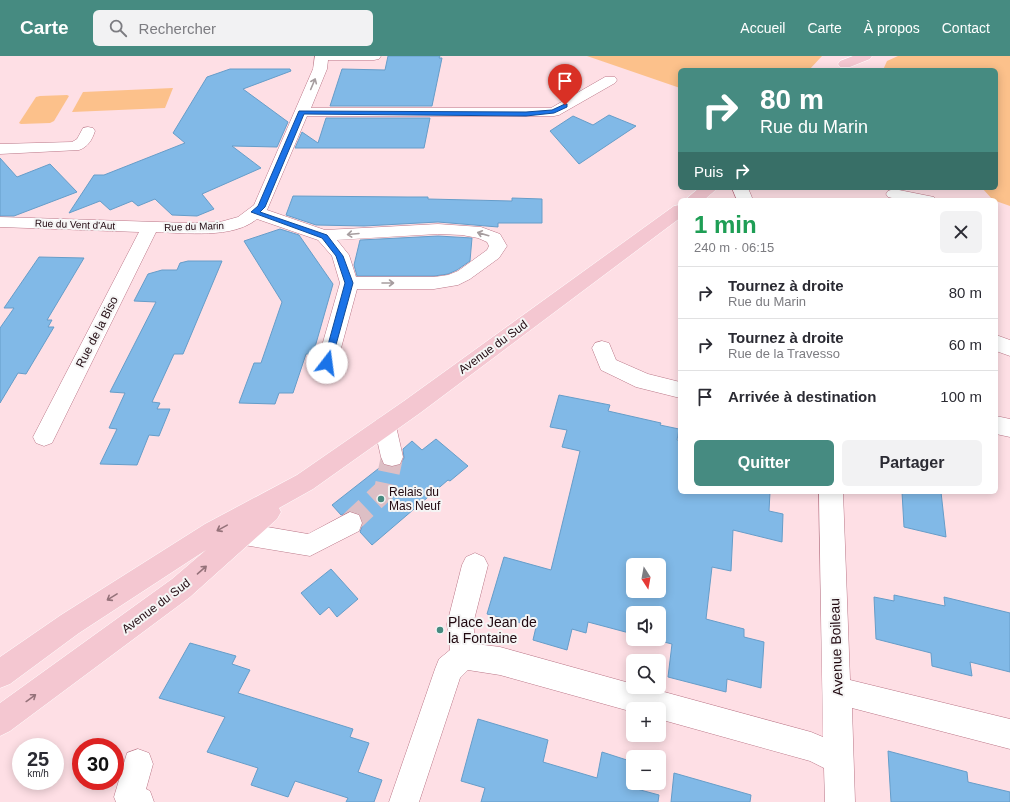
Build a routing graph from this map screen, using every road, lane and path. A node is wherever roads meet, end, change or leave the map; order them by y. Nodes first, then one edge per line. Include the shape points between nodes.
1 (322, 56) edge
2 (374, 56) edge
3 (865, 56) edge
4 (844, 63) edge
5 (610, 80) dead end
6 (302, 112) junction
7 (88, 131) dead end
8 (0, 149) edge
9 (708, 190) edge
10 (894, 194) dead end
11 (698, 198) edge
12 (917, 198) edge
13 (255, 212) junction
14 (678, 214) edge
15 (0, 222) edge
16 (150, 227) junction
17 (324, 236) junction
18 (349, 283) junction
19 (998, 343) edge
20 (602, 348) dead end
21 (1010, 349) edge
22 (327, 363) dead end
23 (678, 390) edge
24 (998, 425) edge
25 (385, 426) junction
26 (1010, 428) edge
27 (44, 437) dead end
28 (392, 457) tunnel mouth
29 (305, 482) junction
30 (831, 494) edge
31 (350, 523) tunnel mouth
32 (244, 534) junction
33 (475, 565) dead end
34 (464, 656) junction
35 (0, 674) edge
36 (837, 691) junction
37 (0, 721) edge
38 (1010, 734) edge
39 (839, 759) junction
40 (138, 764) dead end
41 (139, 802) edge
42 (404, 802) edge
43 (840, 802) edge

1 - 2 street
6 -> 1 street, Rue du Marin via 320,69
3 - 4 main road
5 - 6 street via 554,112
6 - 13 street, Rue du Marin via 262,207
7 - 8 street via 84,142 74,147
9 - 11 main road, Avenue du Sud
10 - 12 street
13 - 16 street, Rue du Marin via 244,221 220,227
13 - 17 street
14 - 25 main road, Avenue du Sud
15 - 16 street, Rue du Vent d'Aut
16 - 27 street, Rue de la Biso
17 - 18 street via 340,256
18 -> 17 street via 434,283 451,280 464,275 493,254 498,246 494,238 481,233 446,230 393,230
18 - 22 street
19 - 21 street
20 - 23 street via 608,365 643,381
24 - 26 street
25 - 28 street
25 - 29 main road, Avenue du Sud
29 - 32 main road, Avenue du Sud
29 -> 35 main road, Avenue du Sud via 208,536 70,624
30 - 36 street, Avenue Boileau
31 - 32 street via 310,545
37 -> 32 main road, Avenue du Sud via 181,588
33 - 34 street via 460,624
34 - 39 street via 500,661 811,747
34 - 42 street via 449,669
36 - 38 street
36 - 39 street, Avenue Boileau
39 - 43 street, Avenue Boileau
40 - 41 street via 129,797

